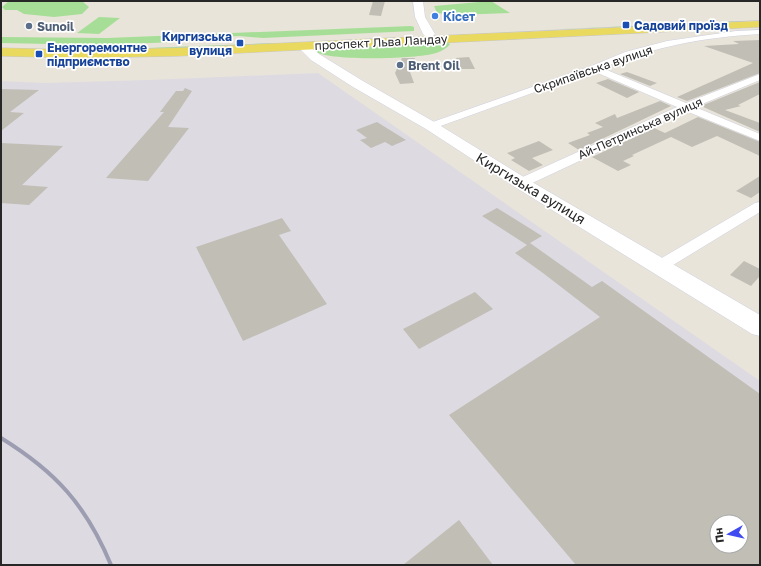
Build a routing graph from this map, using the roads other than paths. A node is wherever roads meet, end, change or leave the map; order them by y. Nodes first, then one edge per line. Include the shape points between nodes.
1 (418, 1) edge
2 (760, 18) edge
3 (760, 24) edge
4 (760, 32) edge
5 (429, 34) junction
6 (380, 39) junction
7 (303, 43) junction
8 (1, 46) edge
9 (1, 52) edge
10 (593, 68) junction
11 (760, 77) edge
12 (686, 107) junction
13 (431, 126) junction
14 (760, 138) edge
15 (521, 183) junction
16 (760, 206) edge
17 (660, 266) junction
18 (760, 327) edge

1 - 5 street via 420,17
2 - 5 main road, проспект Льва Ландау
3 - 6 main road, проспект Льва Ландау
4 - 10 street, Скрипаївська вулиця via 667,43 628,54
5 - 6 main road, проспект Льва Ландау
6 - 7 main road, проспект Льва Ландау
7 - 8 main road, проспект Льва Ландау
7 - 9 main road, проспект Льва Ландау via 130,53
7 - 13 street, Киргизька вулиця via 315,57
10 - 12 street
10 - 13 street, Скрипаївська вулиця
11 - 12 street, Ай-Петринська вулиця
12 - 14 street
12 - 15 street, Ай-Петринська вулиця
13 - 15 street, Киргизька вулиця
15 - 17 street, Киргизька вулиця
16 - 17 street
17 - 18 street, Киргизька вулиця

